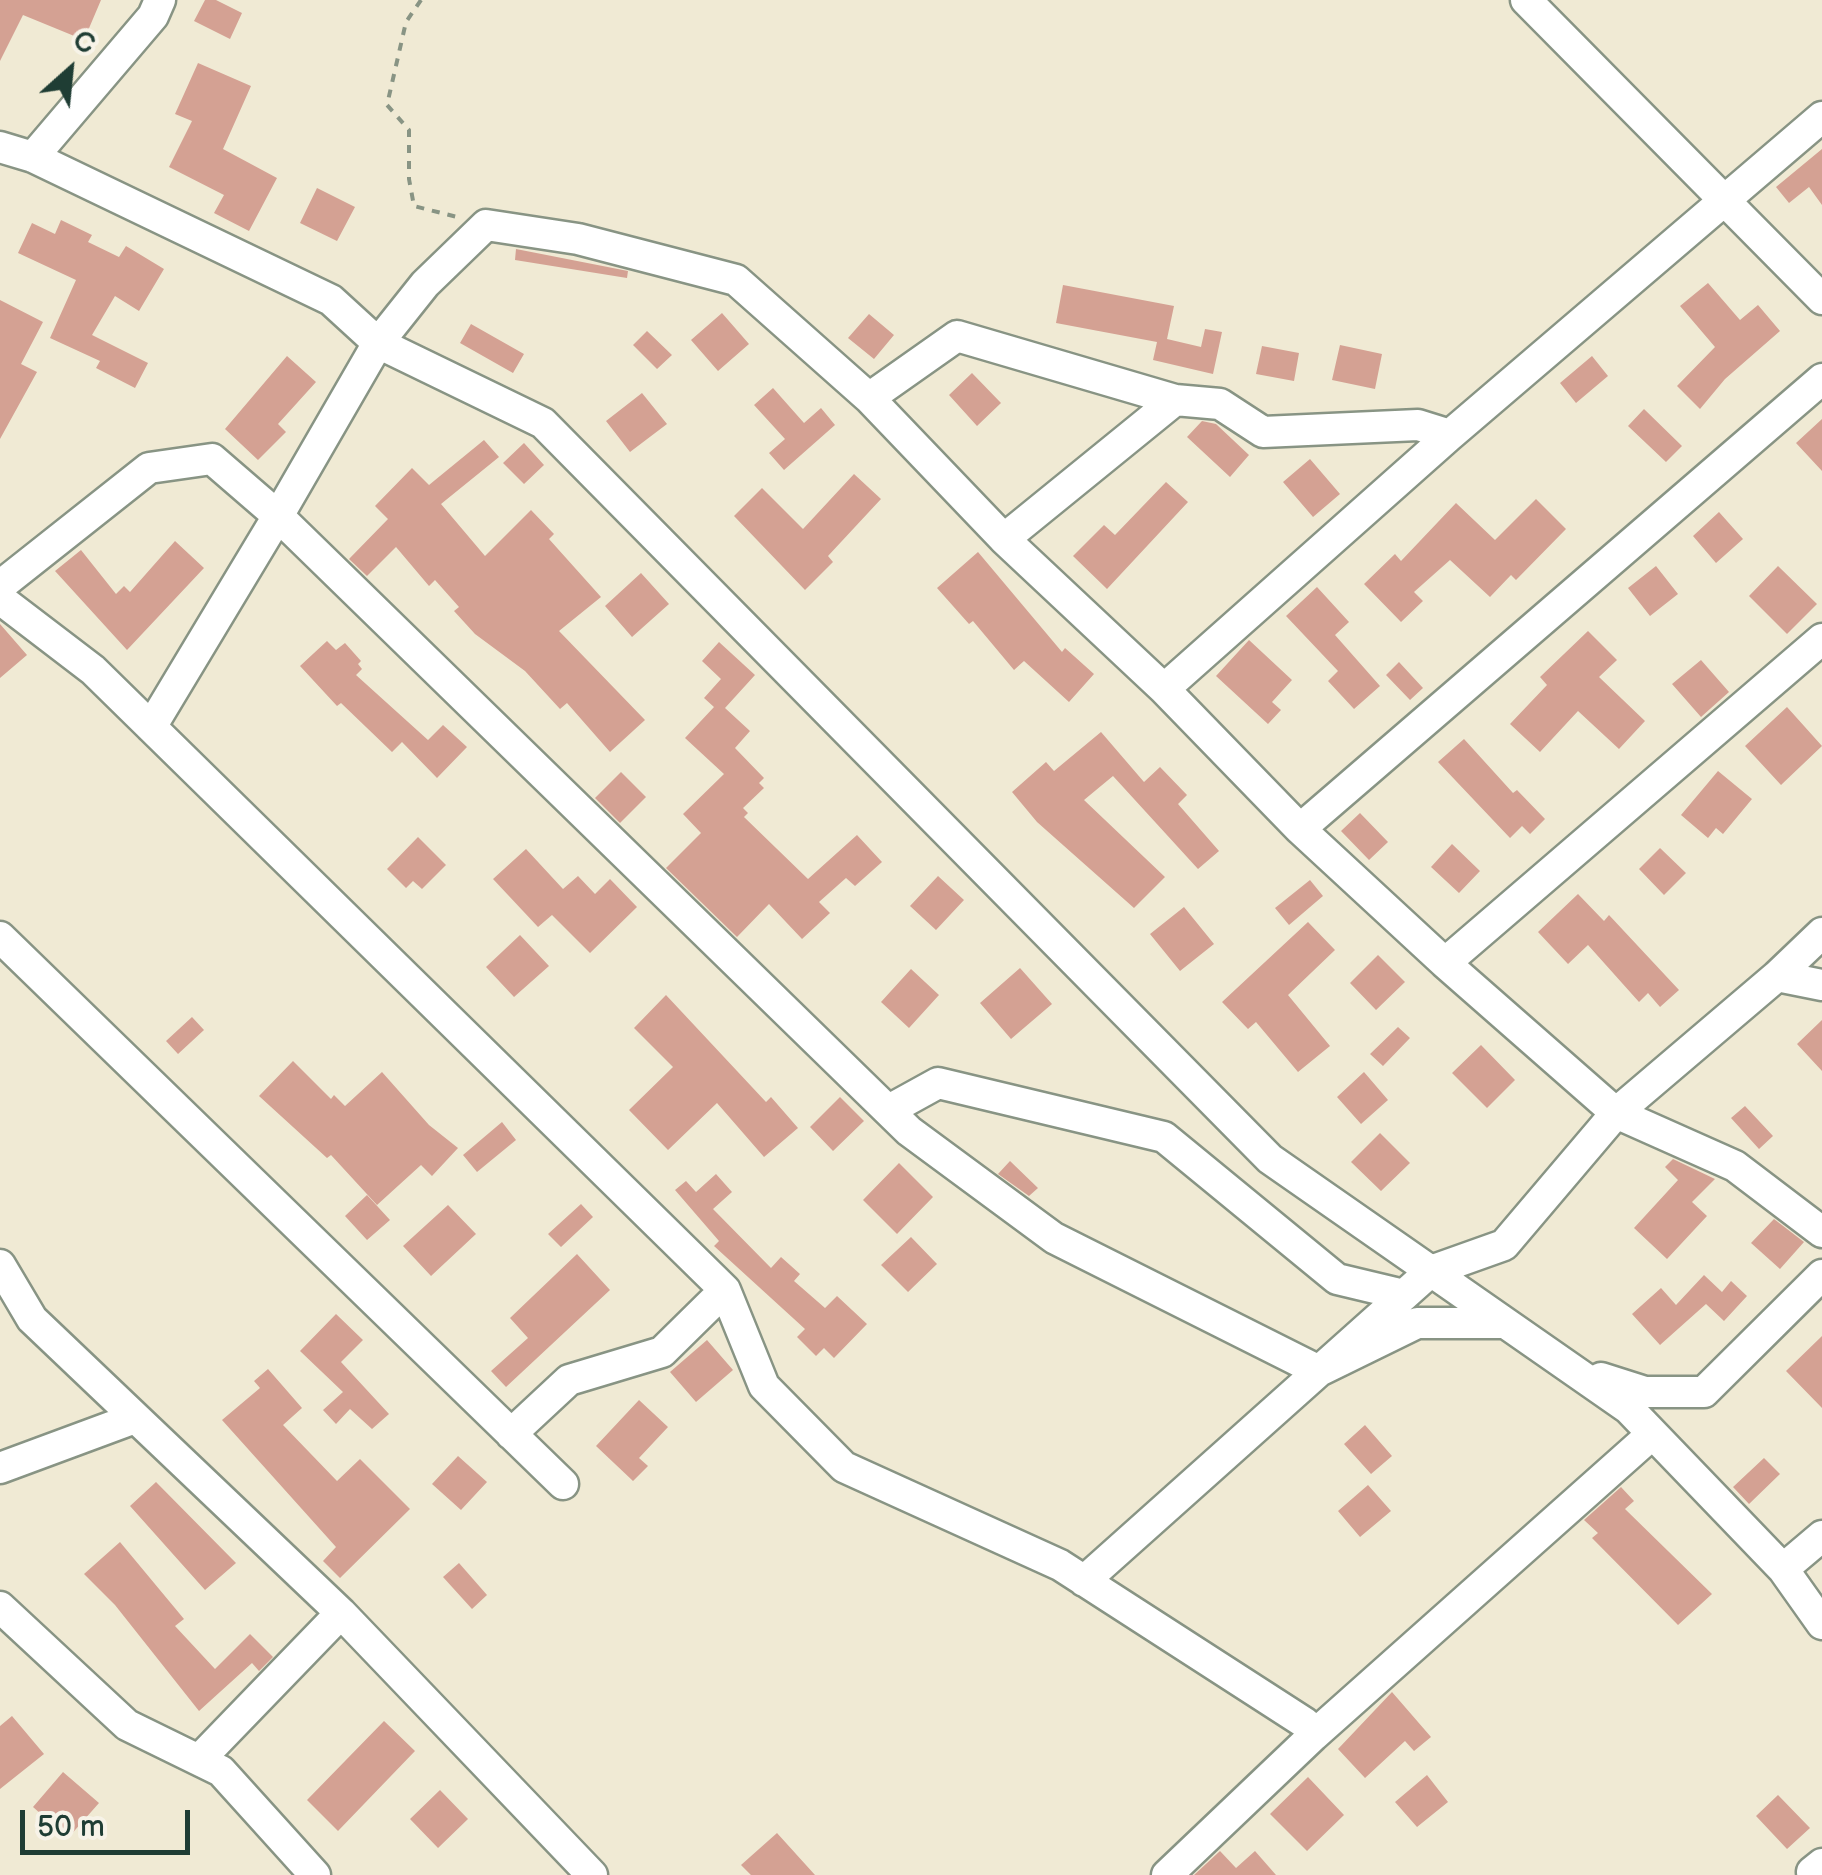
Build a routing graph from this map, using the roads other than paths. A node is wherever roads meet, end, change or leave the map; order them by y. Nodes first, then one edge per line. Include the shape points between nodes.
1 (160, 0) edge
2 (1526, 0) edge
3 (1822, 117) edge
4 (0, 147) edge
5 (33, 158) junction
6 (1725, 200) junction
7 (1822, 299) edge
8 (378, 343) junction
9 (1822, 379) edge
10 (869, 398) junction
11 (1175, 400) junction
12 (1450, 436) junction
13 (278, 516) junction
14 (1004, 540) junction
15 (0, 586) edge
16 (0, 598) edge
17 (1822, 638) edge
18 (1164, 689) junction
19 (151, 727) junction
20 (1300, 828) junction
21 (1822, 933) edge
22 (0, 937) edge
23 (1445, 963) junction
24 (1778, 976) junction
25 (1822, 985) edge
26 (889, 1110) junction
27 (1616, 1113) junction
28 (1822, 1232) edge
29 (0, 1265) edge
30 (1431, 1271) junction
31 (1822, 1274) edge
32 (725, 1290) junction
33 (1404, 1296) junction
34 (1505, 1323) junction
35 (1570, 1368) junction
36 (1319, 1371) junction
37 (135, 1418) junction
38 (511, 1434) junction
39 (1650, 1436) junction
40 (0, 1468) edge
41 (562, 1484) dead end
42 (1822, 1536) edge
43 (1783, 1569) junction
44 (1084, 1581) junction
45 (0, 1606) edge
46 (341, 1613) junction
47 (1822, 1624) edge
48 (1314, 1736) junction
49 (199, 1760) junction
50 (315, 1875) edge
51 (592, 1875) edge
52 (1166, 1875) edge

1 - 5 street
2 - 6 street
3 - 6 street
4 - 5 street
5 - 8 street via 331,300
6 - 7 street
6 - 12 street
8 - 10 street via 425,284 486,225 578,239 736,280
8 - 13 street
8 - 30 street via 543,424 1270,1159
9 - 20 street
10 - 11 street via 957,336
10 - 14 street
11 - 12 street via 1220,404 1263,432 1418,425
11 - 14 street
12 - 18 street
13 - 15 street via 212,459 149,468
13 - 19 street
13 - 26 street
14 - 18 street
16 - 19 street via 93,670
17 - 23 street
18 - 20 street
19 - 32 street
20 - 23 street
21 - 24 street
22 - 38 street
23 - 27 street
24 - 25 street
24 - 27 street
26 - 33 street via 938,1083 1164,1137 1338,1279
26 - 36 street via 1054,1238
27 - 28 street via 1735,1166
27 - 30 street via 1504,1245
29 - 37 street via 32,1319
30 - 33 street
30 - 34 street
31 - 35 street via 1704,1392 1645,1392
32 - 38 street via 662,1352 570,1380
32 - 44 street via 764,1386 844,1467
33 - 36 street
34 - 35 street
34 - 36 street via 1416,1323
35 - 39 street via 1628,1409
36 - 44 street
37 - 40 street
37 - 46 street
38 - 41 street
39 - 43 street
39 - 48 street
42 - 43 street
43 - 47 street
44 - 48 street via 1306,1724
45 - 49 street via 127,1725
46 - 49 street
46 - 51 street
48 - 52 street
49 - 50 street via 220,1771

